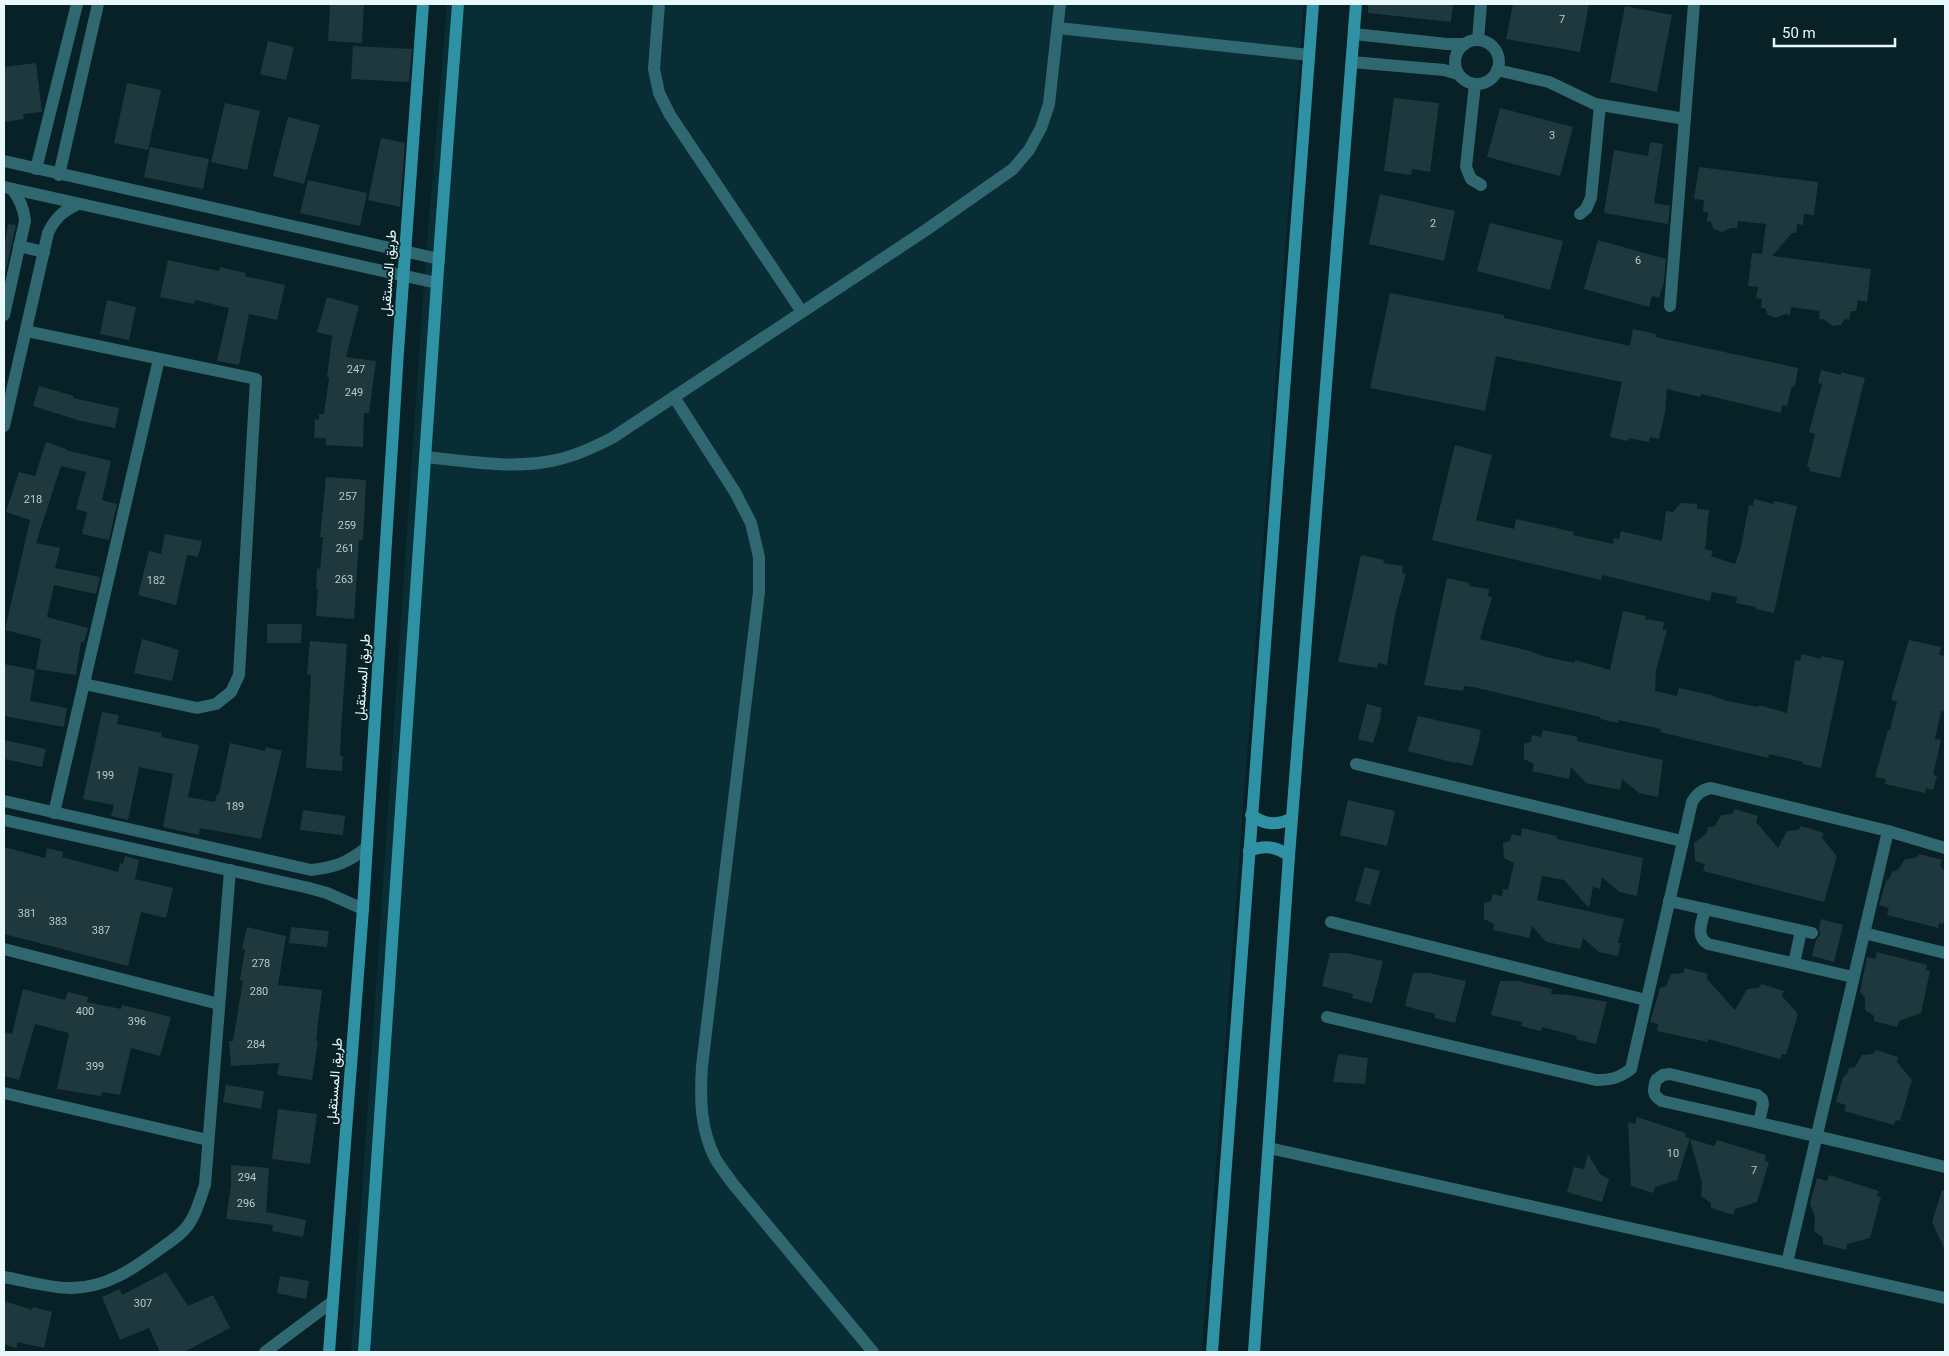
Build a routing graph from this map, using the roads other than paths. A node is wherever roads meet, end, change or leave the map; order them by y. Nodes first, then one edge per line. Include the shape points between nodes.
1 (98, 4) edge
2 (424, 4) edge
3 (458, 4) edge
4 (660, 4) edge
5 (1060, 4) edge
6 (1313, 4) edge
7 (1356, 4) edge
8 (1481, 4) edge
9 (1694, 4) edge
10 (76, 8) edge
11 (95, 17) junction
12 (1058, 28) junction
13 (1354, 34) junction
14 (1478, 40) junction
15 (1465, 44) junction
16 (1309, 54) junction
17 (1352, 62) junction
18 (1497, 70) junction
19 (1458, 74) junction
20 (1475, 84) junction
21 (1600, 105) junction
22 (1685, 119) junction
23 (4, 161) edge
24 (36, 169) junction
25 (59, 175) junction
26 (1481, 185) dead end
27 (8, 188) edge
28 (78, 204) junction
29 (1580, 214) dead end
30 (19, 246) junction
31 (405, 251) junction
32 (44, 252) junction
33 (439, 259) junction
34 (403, 275) junction
35 (437, 283) junction
36 (1670, 306) dead end
37 (802, 312) junction
38 (4, 315) edge
39 (26, 331) junction
40 (159, 359) junction
41 (674, 397) junction
42 (4, 426) edge
43 (425, 457) junction
44 (84, 684) junction
45 (1356, 764) dead end
46 (4, 801) edge
47 (54, 812) junction
48 (1251, 816) junction
49 (1292, 818) junction
50 (4, 820) edge
51 (1888, 830) junction
52 (1682, 841) junction
53 (366, 848) junction
54 (1945, 848) edge
55 (1249, 851) junction
56 (1289, 856) junction
57 (230, 870) junction
58 (311, 870) junction
59 (309, 888) junction
60 (1669, 901) junction
61 (363, 908) junction
62 (1705, 909) junction
63 (1331, 922) dead end
64 (1864, 932) junction
65 (4, 949) edge
66 (1945, 953) edge
67 (1794, 963) junction
68 (1853, 977) junction
69 (1646, 1000) junction
70 (219, 1004) junction
71 (1327, 1017) dead end
72 (4, 1093) edge
73 (1760, 1123) junction
74 (1817, 1135) junction
75 (208, 1140) junction
76 (1269, 1148) junction
77 (1945, 1167) edge
78 (1786, 1263) junction
79 (4, 1277) edge
80 (1945, 1298) edge
81 (332, 1302) junction
82 (265, 1352) edge
83 (329, 1352) edge
84 (364, 1352) edge
85 (873, 1352) edge
86 (1212, 1352) edge
87 (1254, 1352) edge

1 - 11 street
2 - 31 street, طريق المستقبل
3 - 33 street
4 - 37 street via 654,69 659,93 670,115
5 - 12 street
6 - 16 street
7 - 13 street
8 - 14 street
9 - 22 street
10 - 11 street
10 - 24 street
11 - 25 street
12 - 16 street
12 - 37 street via 1049,104 1029,150 1013,169
13 - 15 street
13 - 17 street
14 - 15 street
14 - 18 street via 1495,50 1499,64
15 - 19 street via 1456,54
16 - 48 street
17 - 19 street
17 - 49 street
18 - 20 street via 1488,81
18 - 21 street via 1549,82 1585,101
19 - 20 street via 1468,83
20 - 26 street via 1466,167 1471,179
21 - 22 street
21 - 29 street via 1592,198
22 - 36 street
23 - 24 street
24 - 25 street
25 - 31 street
27 - 28 street
27 - 30 street via 19,198 24,209 26,221
28 - 32 street via 55,220
28 - 34 street
30 - 32 street
30 - 38 street
31 - 33 street
31 - 34 street, طريق المستقبل
32 - 39 street
33 - 35 street
34 - 35 street
34 - 53 street, طريق المستقبل
35 - 43 street
37 - 41 street
39 - 40 street
39 - 42 street
40 - 44 street
40 - 44 street via 256,379 239,675 231,692 216,704 197,708
41 - 43 street via 612,438 583,452 552,461 519,465
41 - 85 street via 735,492 751,523 759,557 759,592 702,1066 700,1098 704,1128 716,1158 733,1184
43 - 84 street
44 - 47 street
45 - 52 street
46 - 47 street
47 - 58 street
48 - 49 street via 1267,823
48 - 55 street
49 - 56 street
50 - 57 street
51 - 52 street via 1711,788 1696,795 1692,802
51 - 54 street
51 - 64 street
52 - 60 street
53 - 58 street via 349,861 331,868
53 - 61 street, طريق المستقبل
55 - 56 street via 1274,848
55 - 86 street
56 - 76 street
57 - 59 street
57 - 70 street
58 - 59 street
59 - 61 street
60 - 62 street
60 - 69 street
61 - 81 street, طريق المستقبل
62 - 67 street via 1699,934 1708,944
62 - 67 street via 1806,932
63 - 69 street
64 - 66 street
64 - 68 street
65 - 70 street
67 - 68 street
68 - 74 street
69 - 71 street via 1631,1069 1620,1078 1608,1080 1596,1080
70 - 75 street
72 - 75 street
73 - 73 street via 1662,1101 1654,1096 1656,1080 1670,1074 1757,1095 1763,1104
73 - 74 street
74 - 77 street
74 - 78 street
75 - 79 street via 205,1185 186,1229 135,1267 114,1279 72,1288
76 - 78 street
76 - 87 street
78 - 80 street
81 - 82 street
81 - 83 street, طريق المستقبل

